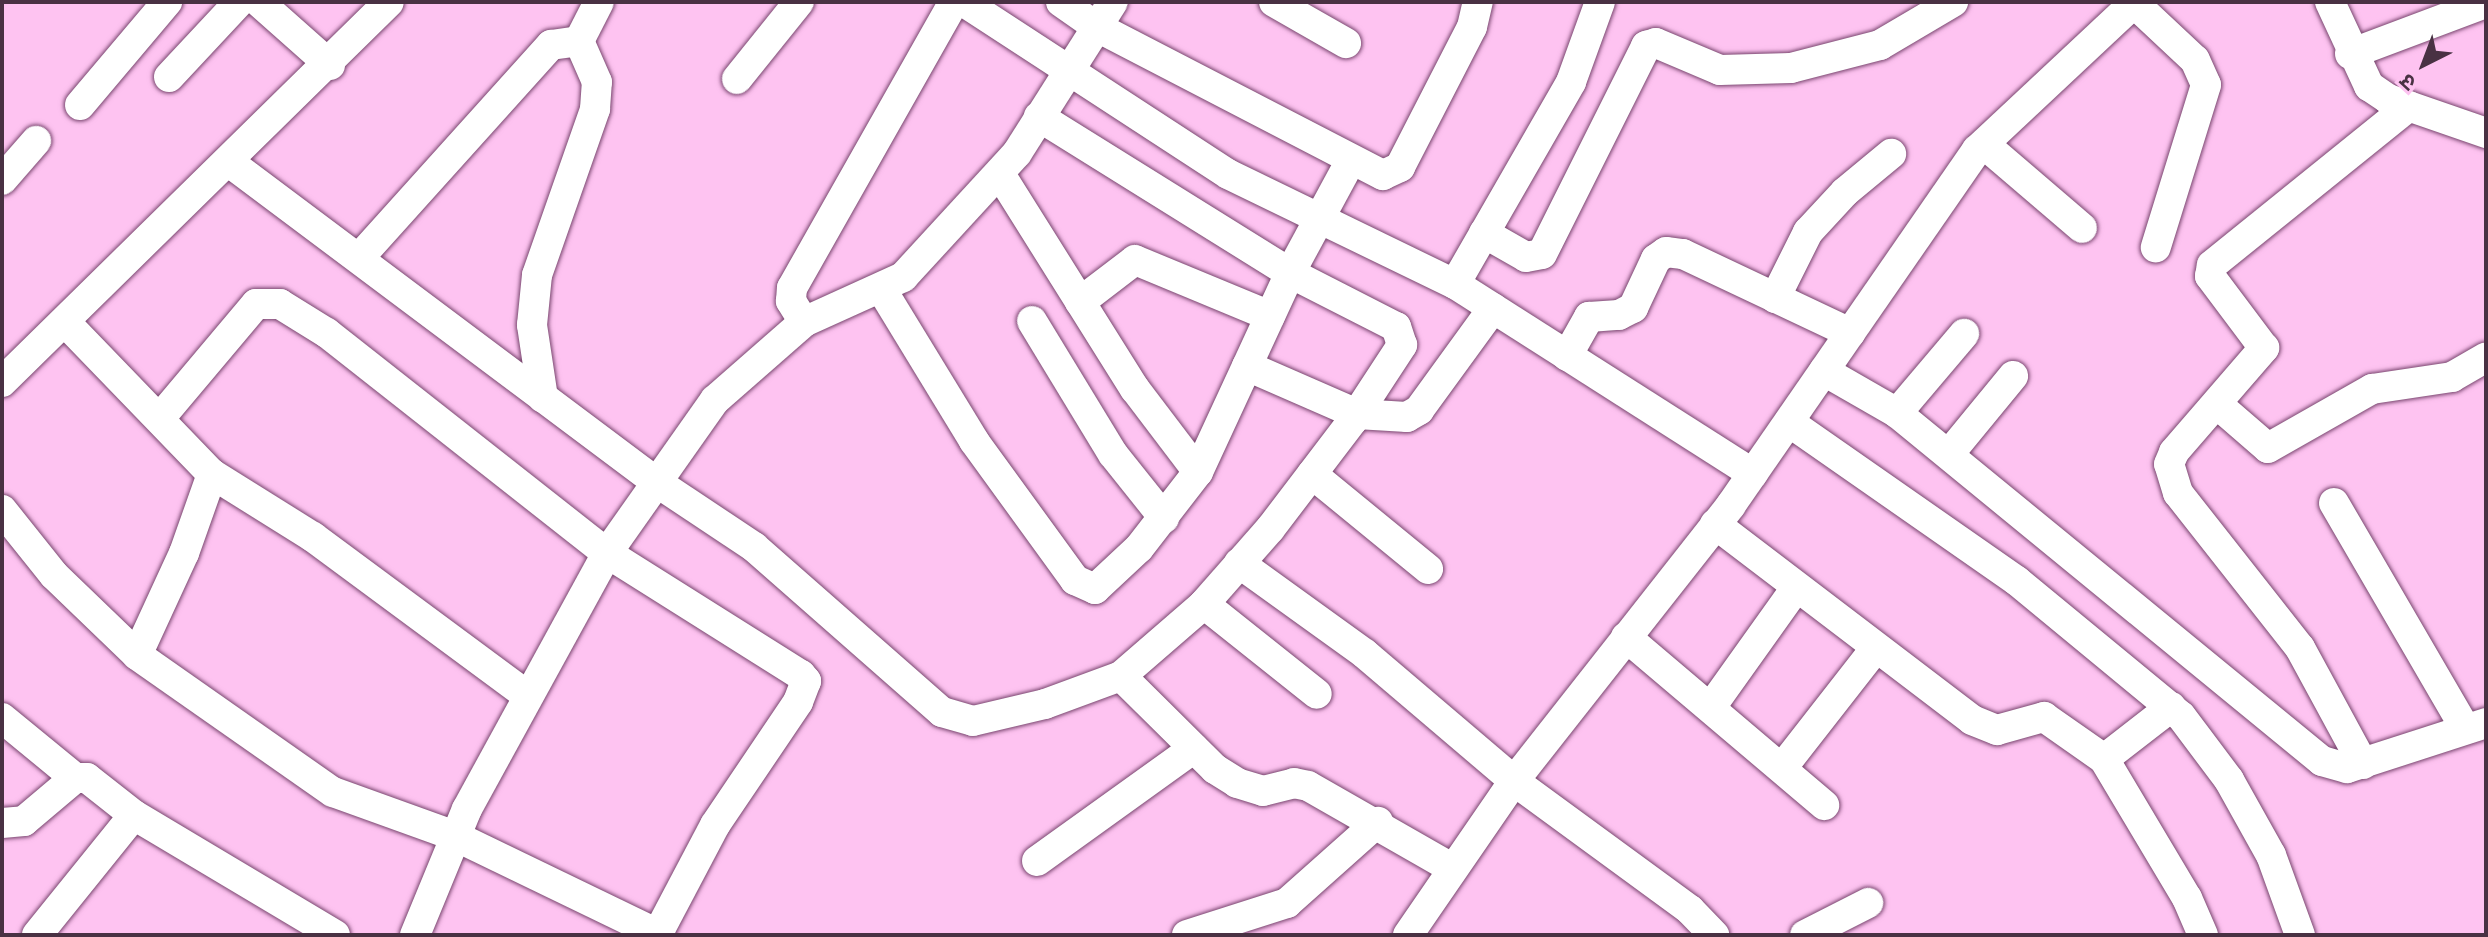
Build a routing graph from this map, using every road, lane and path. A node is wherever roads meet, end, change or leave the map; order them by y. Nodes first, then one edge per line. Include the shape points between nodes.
1 (167, 2) edge
2 (239, 2) edge
3 (259, 2) edge
4 (389, 2) edge
5 (599, 2) edge
6 (799, 2) edge
7 (954, 2) edge
8 (964, 2) edge
9 (1061, 2) edge
10 (1274, 2) edge
11 (1478, 2) edge
12 (1600, 2) edge
13 (1953, 2) edge
14 (2330, 2) edge
15 (2135, 3) edge
16 (2481, 11) edge
17 (1105, 14) edge
18 (579, 41) junction
19 (1346, 43) dead end
20 (2350, 54) junction
21 (330, 65) junction
22 (1066, 73) junction
23 (169, 77) dead end
24 (737, 79) dead end
25 (80, 105) dead end
26 (2409, 106) junction
27 (1039, 117) junction
28 (2486, 133) edge
29 (36, 141) dead end
30 (1984, 144) junction
31 (1891, 154) dead end
32 (229, 162) junction
33 (1350, 162) junction
34 (1000, 174) junction
35 (2, 180) edge
36 (1318, 219) junction
37 (2082, 228) dead end
38 (1484, 233) junction
39 (2156, 247) dead end
40 (359, 258) junction
41 (1290, 273) junction
42 (1455, 284) junction
43 (882, 290) junction
44 (1775, 298) junction
45 (1080, 302) junction
46 (1493, 308) junction
47 (1270, 316) junction
48 (1032, 321) dead end
49 (804, 322) junction
50 (67, 324) junction
51 (1850, 333) junction
52 (1964, 334) dead end
53 (1567, 356) junction
54 (2486, 357) edge
55 (1247, 366) junction
56 (1824, 371) junction
57 (2013, 376) dead end
58 (2, 382) edge
59 (543, 398) junction
60 (2217, 404) junction
61 (1897, 413) junction
62 (1357, 414) junction
63 (160, 418) junction
64 (1789, 422) junction
65 (1949, 454) junction
66 (1198, 472) junction
67 (212, 474) junction
68 (1312, 474) junction
69 (1753, 474) junction
70 (655, 481) junction
71 (2334, 503) dead end
72 (2, 510) edge
73 (1164, 518) junction
74 (1715, 524) junction
75 (607, 553) junction
76 (1239, 563) junction
77 (1428, 569) dead end
78 (1796, 588) junction
79 (1204, 604) junction
80 (1626, 637) junction
81 (1875, 649) junction
82 (137, 655) junction
83 (1121, 676) junction
84 (1317, 694) dead end
85 (528, 696) junction
86 (1711, 707) junction
87 (2171, 707) junction
88 (2, 718) edge
89 (2475, 726) edge
90 (1194, 748) junction
91 (2104, 759) junction
92 (2363, 764) junction
93 (1782, 768) junction
94 (75, 778) junction
95 (1514, 781) junction
96 (1824, 805) dead end
97 (134, 815) junction
98 (1378, 822) junction
99 (2, 823) edge
100 (455, 836) junction
101 (1037, 861) dead end
102 (1452, 868) junction
103 (1868, 903) dead end
104 (37, 935) edge
105 (335, 935) edge
106 (415, 935) edge
107 (658, 935) edge
108 (1187, 935) edge
109 (1408, 935) edge
110 (1714, 935) edge
111 (1805, 935) edge
112 (2203, 935) edge
113 (2300, 935) edge

1 - 25 street
2 - 23 street
3 - 21 street
4 - 21 street
5 - 18 street
6 - 24 street
7 - 49 street via 792,288 791,301
8 - 22 street
9 - 17 street
10 - 19 street
11 - 33 street via 1472,27 1400,167 1383,175
12 - 38 street via 1571,82
13 - 38 street via 1880,45 1791,68 1720,70 1656,43 1646,46 1542,254 1526,257
14 - 20 street
15 - 30 street
15 - 39 street via 2195,60 2206,85
16 - 20 street
17 - 22 street
17 - 33 street
18 - 40 street via 551,45
18 - 59 street via 598,95 537,275 532,325
20 - 26 street via 2369,86
21 - 32 street
22 - 27 street
22 - 36 street via 1228,174
26 - 28 street
26 - 60 street via 2212,265 2210,276 2264,348
27 - 34 street
27 - 41 street
29 - 35 street
30 - 37 street
30 - 51 street
31 - 44 street via 1820,218
32 - 40 street
32 - 50 street
33 - 36 street
34 - 43 street via 903,277
34 - 45 street
36 - 41 street
36 - 42 street
38 - 42 street
40 - 59 street
41 - 47 street
41 - 62 street via 1396,327 1402,336 1398,354
42 - 46 street
43 - 49 street
43 - 73 street via 974,441 1085,588 1107,581
44 - 51 street
44 - 53 street via 1683,254 1666,252 1656,259 1633,308 1619,315 1589,317
45 - 47 street via 1135,260
45 - 66 street via 1135,389
46 - 53 street
46 - 62 street via 1414,414
47 - 55 street
48 - 73 street via 1113,454
49 - 70 street via 715,400
50 - 58 street
50 - 63 street
51 - 56 street
52 - 61 street
53 - 69 street
54 - 60 street via 2452,377 2372,389 2268,448
55 - 62 street
55 - 66 street
56 - 61 street
56 - 64 street
57 - 65 street
59 - 70 street
60 - 92 street via 2174,452 2171,476 2178,493 2300,648
61 - 65 street
62 - 68 street
63 - 67 street
63 - 75 street via 256,304 280,304 327,333
64 - 69 street
64 - 87 street via 2029,590
65 - 92 street via 2322,761 2334,768
66 - 73 street
67 - 82 street via 184,553
67 - 85 street via 302,529
68 - 76 street
68 - 77 street
69 - 74 street
70 - 75 street
70 - 83 street via 754,547 952,718 973,721 1045,704
71 - 89 street
72 - 82 street via 54,575
74 - 78 street
74 - 80 street
75 - 85 street
75 - 107 street via 806,681 798,702 715,825
76 - 79 street
76 - 95 street via 1375,663
78 - 81 street
78 - 86 street
79 - 83 street
79 - 84 street
80 - 86 street
80 - 95 street
81 - 91 street via 1972,720 1997,730 2044,717
81 - 93 street
82 - 100 street via 333,792
83 - 90 street
85 - 100 street
86 - 93 street
87 - 91 street
87 - 113 street via 2236,792 2271,855
88 - 94 street
89 - 92 street
90 - 98 street via 1215,769 1245,786 1263,791 1294,783 1308,786
90 - 101 street
91 - 112 street via 2187,898
93 - 96 street
94 - 97 street via 91,780
94 - 99 street via 24,821
95 - 102 street
95 - 110 street via 1690,910
97 - 104 street
97 - 105 street
98 - 102 street
98 - 108 street via 1319,880 1287,903
100 - 106 street
100 - 107 street
102 - 109 street
103 - 111 street

